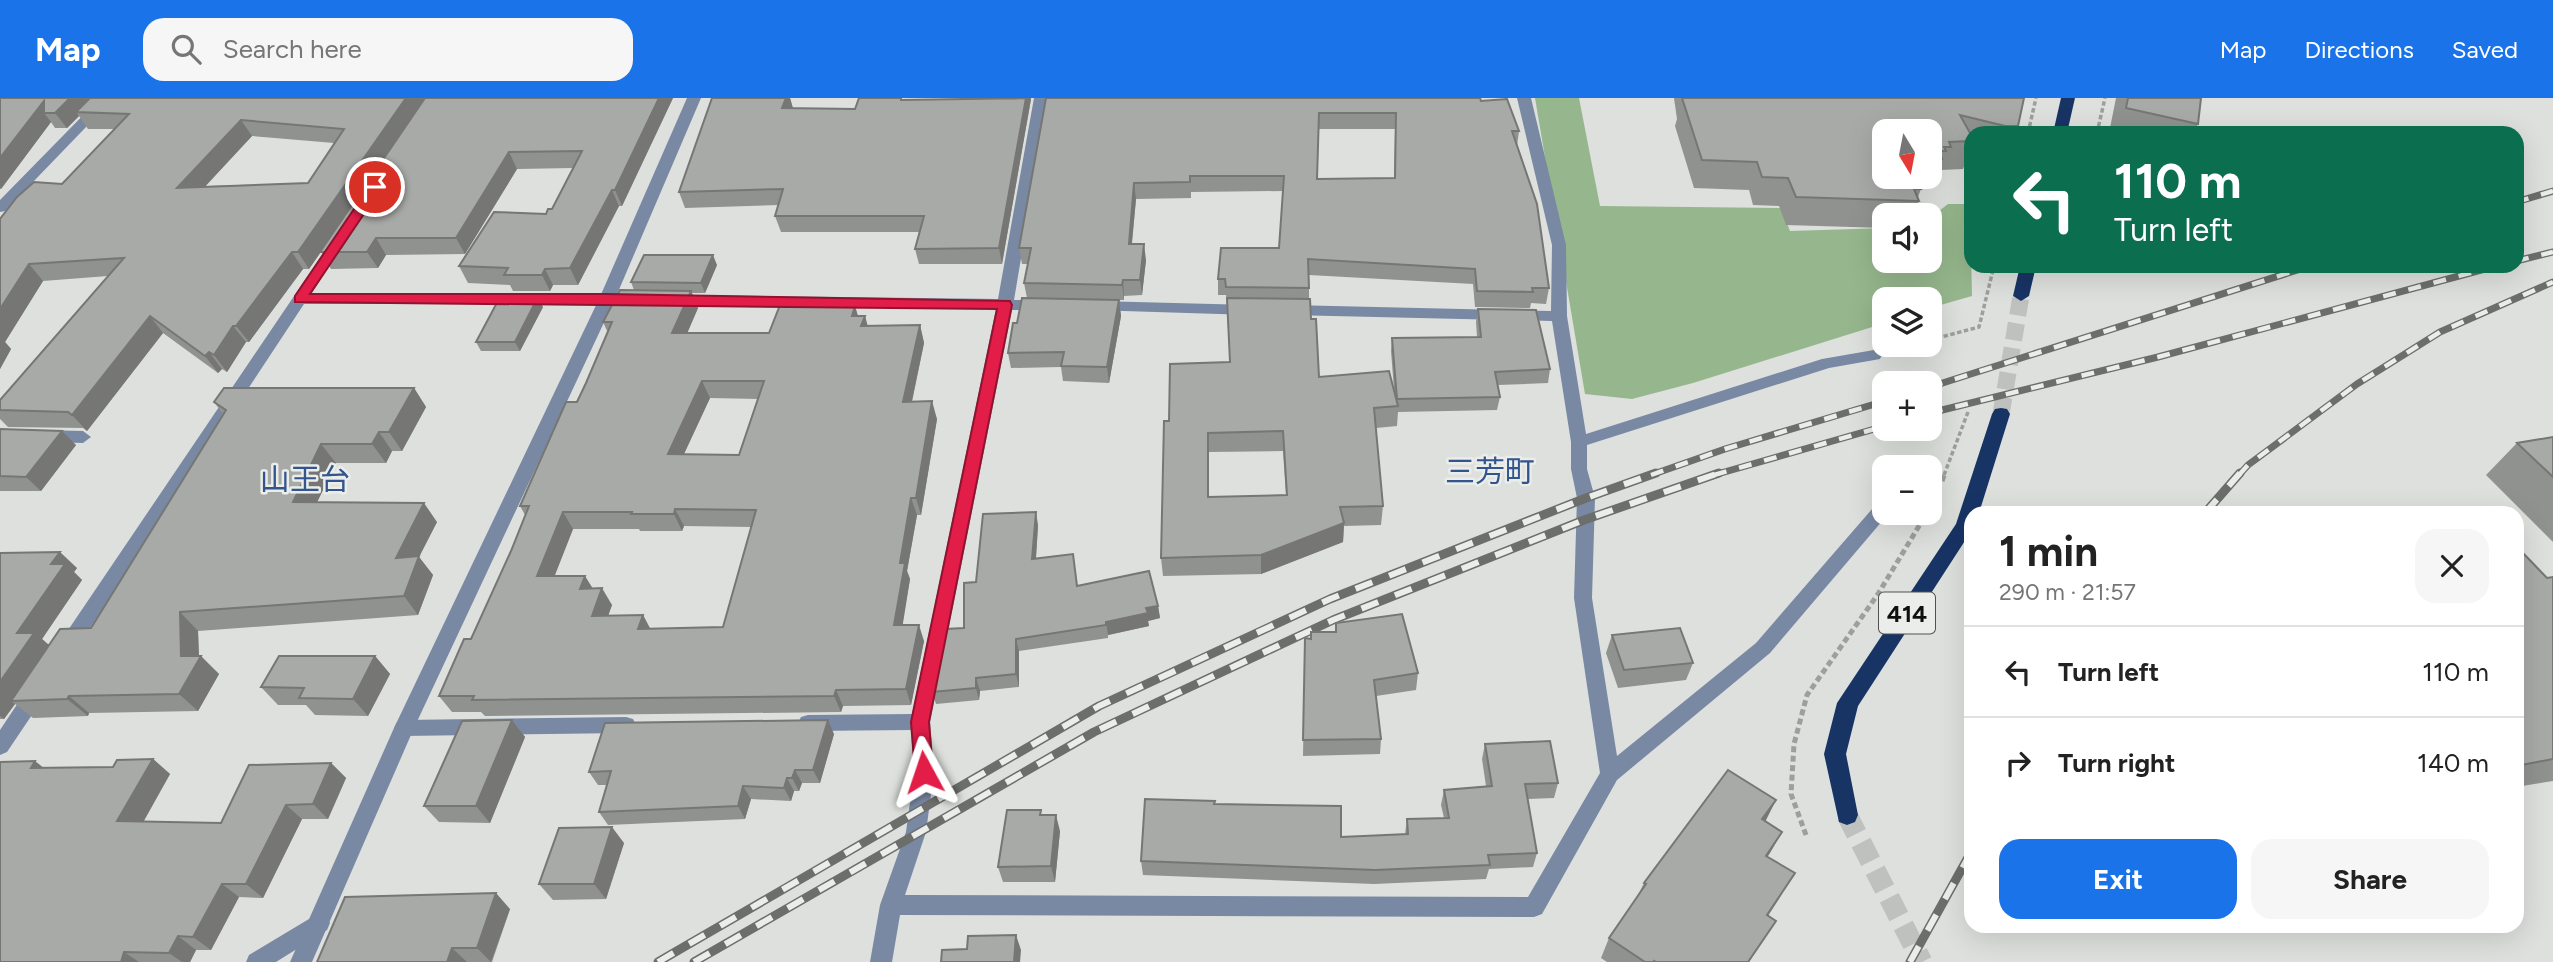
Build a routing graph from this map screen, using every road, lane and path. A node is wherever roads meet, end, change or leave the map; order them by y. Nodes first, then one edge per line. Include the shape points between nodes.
1 (107, 98) edge
2 (694, 98) edge
3 (1041, 98) edge
4 (1524, 98) edge
5 (2036, 98) edge
6 (2068, 98) edge
7 (2105, 98) edge
8 (2030, 126) edge
9 (2062, 126) edge
10 (2099, 126) edge
11 (0, 208) edge
12 (353, 221) edge
13 (1992, 273) edge
14 (2026, 273) edge
15 (2021, 296) tunnel mouth
16 (300, 299) junction
17 (607, 299) junction
18 (635, 299) edge
19 (662, 299) edge
20 (1005, 305) junction
21 (1559, 316) junction
22 (1942, 337) edge
23 (1872, 355) edge
24 (1968, 412) dead end
25 (2001, 414) tunnel mouth
26 (0, 435) edge
27 (83, 437) dead end
28 (1579, 442) junction
29 (1942, 480) edge
30 (1971, 506) edge
31 (1872, 521) edge
32 (1964, 528) edge
33 (920, 722) junction
34 (794, 723) edge
35 (641, 725) edge
36 (404, 728) junction
37 (0, 746) edge
38 (1610, 774) junction
39 (1847, 814) tunnel mouth
40 (891, 905) junction
41 (319, 923) junction
42 (257, 962) edge
43 (301, 962) edge
44 (881, 962) edge

1 - 11 street
2 - 17 street
3 - 20 street
4 - 21 street via 1559,245
5 - 8 path
6 - 9 highway
7 - 10 path
12 - 16 street
13 - 22 path via 1979,327
14 - 15 highway
16 - 17 street
16 - 37 street
17 - 18 street
17 - 36 street
19 - 20 street
20 - 21 street
20 - 33 street
21 - 28 street
23 - 28 street via 1828,363
24 - 29 path
25 - 30 highway, 414
26 - 27 street
28 - 38 street via 1586,498 1583,598
31 - 38 street via 1763,648
32 - 39 highway, 414 via 1848,703 1835,754
33 - 34 street
33 - 40 street via 924,772 916,832
35 - 36 street
36 - 41 street
38 - 40 street via 1534,907
40 - 44 street
41 - 42 street
41 - 43 street

